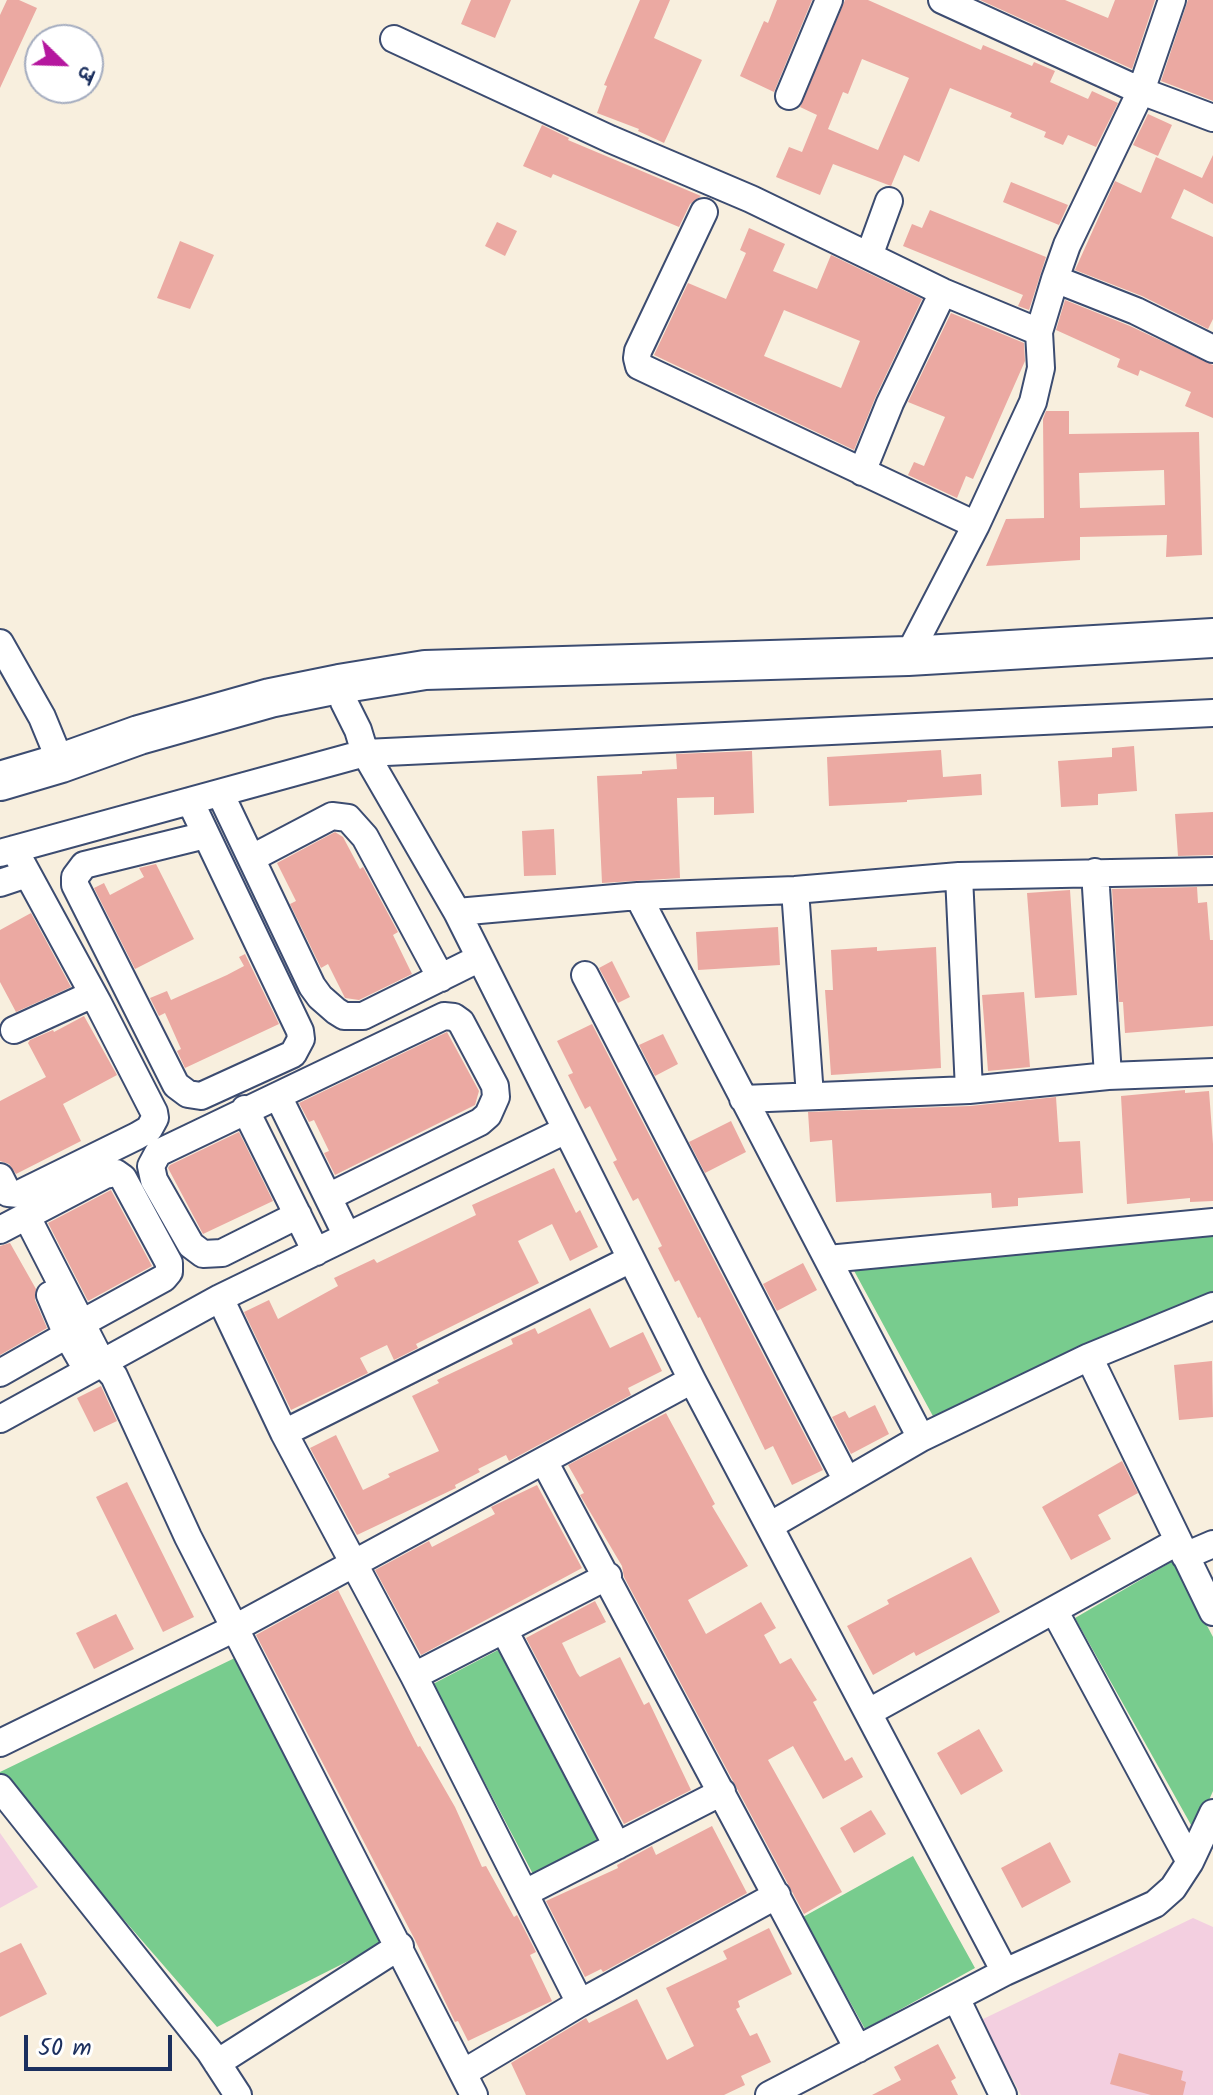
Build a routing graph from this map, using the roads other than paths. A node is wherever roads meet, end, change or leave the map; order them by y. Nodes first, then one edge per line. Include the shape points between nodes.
1 (829, 0) edge
2 (942, 0) edge
3 (1172, 0) edge
4 (394, 39) dead end
5 (1141, 91) junction
6 (789, 96) dead end
7 (1213, 118) edge
8 (889, 201) dead end
9 (704, 212) dead end
10 (869, 256) junction
11 (1055, 279) junction
12 (943, 292) junction
13 (1039, 332) junction
14 (1213, 349) edge
15 (862, 472) junction
16 (976, 525) junction
17 (1213, 638) edge
18 (0, 643) edge
19 (908, 656) junction
20 (1213, 662) edge
21 (622, 676) junction
22 (342, 693) junction
23 (1213, 713) edge
24 (365, 753) junction
25 (61, 763) junction
26 (0, 781) edge
27 (220, 793) junction
28 (0, 798) edge
29 (190, 801) junction
30 (206, 835) junction
31 (7, 851) edge
32 (252, 858) junction
33 (1213, 871) edge
34 (1095, 872) junction
35 (27, 874) junction
36 (959, 876) junction
37 (0, 883) edge
38 (795, 890) junction
39 (638, 896) junction
40 (457, 912) junction
41 (480, 958) junction
42 (585, 975) dead end
43 (441, 978) junction
44 (93, 994) junction
45 (14, 1030) dead end
46 (1213, 1072) edge
47 (1108, 1076) junction
48 (969, 1090) junction
49 (278, 1096) junction
50 (810, 1096) junction
51 (743, 1099) junction
52 (245, 1109) junction
53 (566, 1130) junction
54 (0, 1177) edge
55 (328, 1197) junction
56 (298, 1215) junction
57 (15, 1222) edge
58 (1213, 1222) edge
59 (347, 1236) junction
60 (316, 1252) junction
61 (631, 1259) junction
62 (828, 1259) junction
63 (220, 1298) junction
64 (1213, 1306) edge
65 (75, 1329) junction
66 (1089, 1357) junction
67 (94, 1367) junction
68 (0, 1373) edge
69 (692, 1380) junction
70 (0, 1419) edge
71 (284, 1433) junction
72 (921, 1438) junction
73 (544, 1461) junction
74 (847, 1481) junction
75 (771, 1525) junction
76 (1213, 1544) edge
77 (1181, 1549) junction
78 (354, 1565) junction
79 (608, 1576) junction
80 (1054, 1610) junction
81 (1213, 1612) edge
82 (235, 1628) junction
83 (504, 1630) junction
84 (414, 1676) junction
85 (869, 1712) junction
86 (0, 1743) edge
87 (0, 1788) edge
88 (722, 1792) junction
89 (1213, 1813) edge
90 (617, 1846) junction
91 (1190, 1862) junction
92 (525, 1893) junction
93 (777, 1895) junction
94 (400, 1946) junction
95 (1005, 1972) junction
96 (956, 1998) junction
97 (580, 2003) junction
98 (858, 2049) junction
99 (217, 2063) junction
100 (468, 2084) edge
101 (816, 2084) edge
102 (238, 2095) edge
103 (769, 2095) edge
104 (1003, 2095) edge

1 - 6 street
2 - 5 street
3 - 5 street
4 - 10 street
5 - 7 street
5 - 11 street
8 - 10 street
9 - 15 street via 638,351 639,366
10 - 12 street
11 - 13 street
11 - 14 street
12 - 13 street
12 - 15 street
13 - 16 street via 1041,368 1033,402
15 - 16 street
16 - 19 street
17 - 19 highway
18 - 25 street
19 - 21 highway
20 - 21 highway
21 - 22 highway via 425,670
22 - 24 street
22 - 25 highway via 270,698
22 - 28 highway via 319,706 149,760
23 - 24 street
24 - 27 street
24 - 40 street
25 - 26 highway
27 - 29 street
27 - 32 street
29 - 30 street
29 - 31 street
30 - 30 street via 301,1039 293,1054 201,1096 176,1085 75,877 84,865
31 - 35 street
32 - 43 street via 312,986 336,1011 363,1016
32 - 43 street via 332,816 348,818 365,837
33 - 34 street
34 - 36 street
34 - 47 street
35 - 37 street
35 - 44 street
36 - 38 street
36 - 48 street
38 - 39 street
38 - 50 street
39 - 40 street
39 - 51 street
40 - 41 street
41 - 43 street
41 - 53 street
42 - 74 street
44 - 45 street
44 - 54 street via 154,1112 154,1122 137,1136 19,1194 8,1193
46 - 47 street
47 - 48 street
48 - 50 street
49 - 52 street
49 - 55 street
49 - 55 street via 444,1016 466,1027 495,1086 488,1115
50 - 51 street
51 - 62 street
52 - 56 street
52 - 56 street via 158,1153 151,1166 154,1180 191,1245 203,1254 222,1253
53 - 59 street
53 - 61 street
55 - 59 street
56 - 60 street
57 - 65 street
57 - 65 street via 105,1175 116,1173 126,1181 169,1272
58 - 62 street
59 - 60 street
60 - 63 street
61 - 69 street
61 - 71 street
62 - 72 street
63 - 67 street
63 - 71 street
64 - 66 street
65 - 67 street
65 - 68 street
66 - 72 street
66 - 77 street
67 - 70 street
67 - 82 street via 114,1376
69 - 73 street
69 - 75 street
71 - 78 street
72 - 74 street
73 - 78 street
73 - 79 street
74 - 75 street
75 - 85 street
76 - 77 street
77 - 80 street
77 - 81 street
78 - 82 street
78 - 84 street
79 - 83 street
79 - 88 street
80 - 85 street
80 - 91 street
82 - 86 street
82 - 94 street
83 - 84 street
83 - 90 street
84 - 92 street
85 - 95 street
87 - 99 street
88 - 90 street
88 - 93 street
89 - 91 street
90 - 92 street
91 - 95 street via 1155,1904
92 - 97 street
93 - 97 street
93 - 98 street
94 - 99 street
94 - 100 street
95 - 96 street
96 - 98 street
96 - 104 street
97 - 100 street
98 - 101 street
99 - 102 street
101 - 103 street

